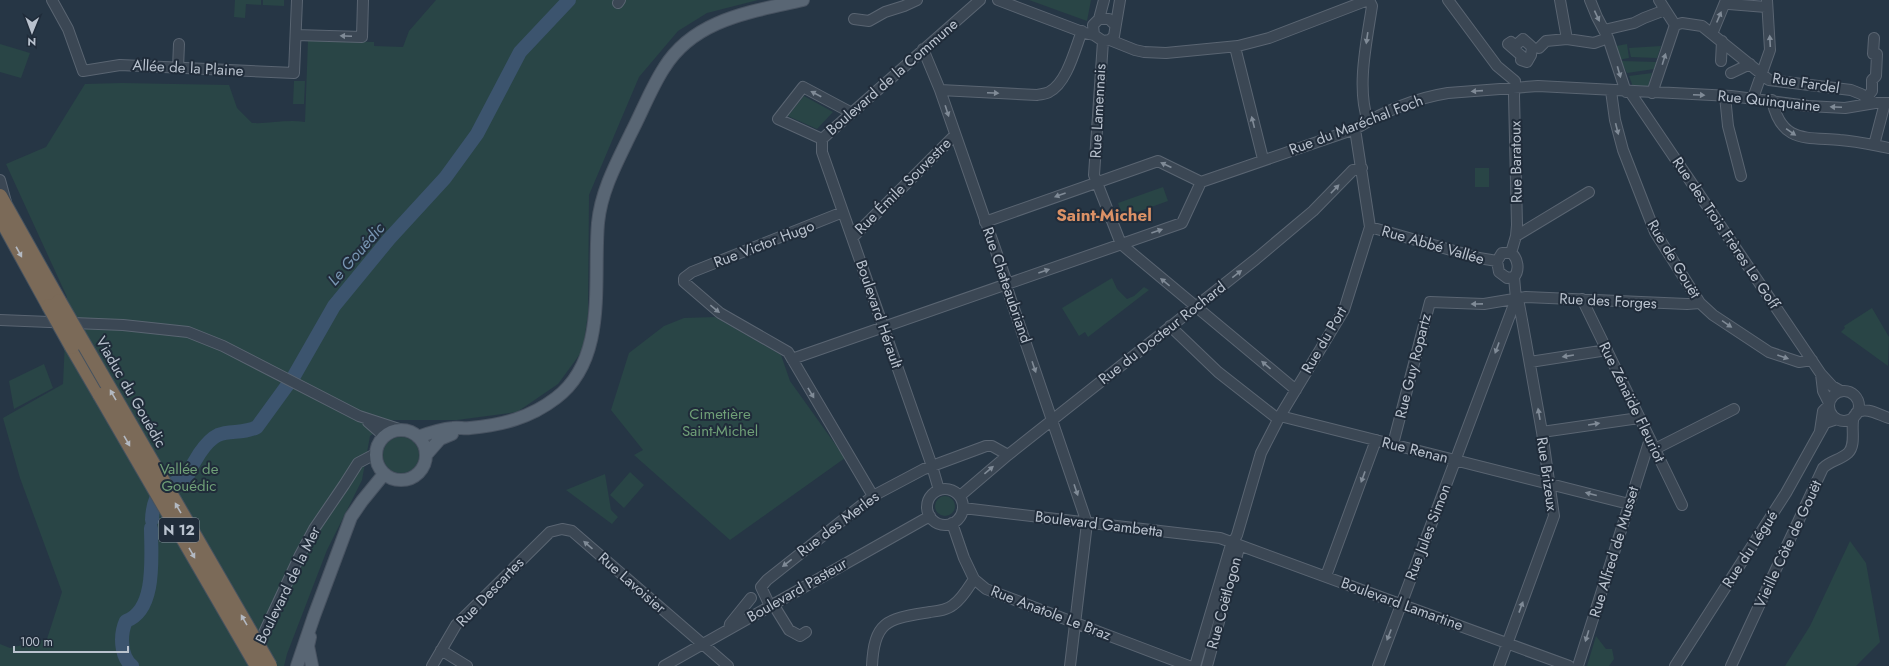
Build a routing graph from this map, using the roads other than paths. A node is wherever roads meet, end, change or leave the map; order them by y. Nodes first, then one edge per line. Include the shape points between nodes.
1 (52, 0) edge
2 (297, 0) edge
3 (363, 0) edge
4 (803, 0) edge
5 (917, 0) edge
6 (998, 0) edge
7 (1104, 0) edge
8 (1120, 0) edge
9 (1369, 0) edge
10 (1560, 0) edge
11 (1590, 0) edge
12 (1659, 0) edge
13 (1726, 0) edge
14 (977, 1) edge
15 (1452, 1) edge
16 (1767, 4) edge
17 (1665, 10) junction
18 (854, 19) dead end
19 (1675, 25) junction
20 (1105, 29) junction
21 (1082, 31) junction
22 (1606, 34) junction
23 (1712, 34) junction
24 (296, 35) junction
25 (1567, 38) junction
26 (1874, 38) dead end
27 (1722, 41) junction
28 (179, 44) dead end
29 (1235, 46) junction
30 (1539, 48) dead end
31 (923, 49) junction
32 (1721, 61) dead end
33 (1750, 64) junction
34 (178, 68) junction
35 (1731, 73) dead end
36 (1762, 73) junction
37 (1516, 84) junction
38 (940, 90) junction
39 (1611, 91) junction
40 (1628, 92) junction
41 (1652, 93) junction
42 (1726, 96) junction
43 (1753, 98) junction
44 (1772, 100) junction
45 (1879, 102) edge
46 (850, 112) junction
47 (1368, 121) junction
48 (1355, 128) junction
49 (954, 135) junction
50 (822, 139) junction
51 (1874, 145) junction
52 (1889, 148) edge
53 (1263, 159) junction
54 (1362, 168) junction
55 (1741, 176) dead end
56 (0, 180) edge
57 (1097, 182) junction
58 (1201, 182) junction
59 (1589, 192) dead end
60 (0, 196) edge
61 (843, 212) junction
62 (5, 216) edge
63 (985, 222) junction
64 (1370, 228) junction
65 (1516, 236) junction
66 (852, 238) junction
67 (1121, 244) junction
68 (1511, 253) junction
69 (1496, 261) junction
70 (1514, 277) junction
71 (1008, 284) junction
72 (1516, 299) junction
73 (1582, 299) junction
74 (1700, 303) junction
75 (54, 304) junction
76 (1195, 307) junction
77 (0, 320) edge
78 (1170, 326) junction
79 (884, 328) junction
80 (1607, 350) junction
81 (792, 359) junction
82 (1812, 360) junction
83 (1530, 362) junction
84 (1821, 374) junction
85 (1296, 390) junction
86 (1842, 391) junction
87 (1857, 401) junction
88 (1829, 404) junction
89 (1734, 409) dead end
90 (1855, 414) junction
91 (1877, 414) junction
92 (1279, 418) junction
93 (1640, 418) junction
94 (1889, 418) edge
95 (1840, 419) junction
96 (1053, 420) junction
97 (468, 429) junction
98 (382, 431) junction
99 (1820, 431) junction
100 (1542, 432) junction
101 (1852, 433) junction
102 (418, 437) junction
103 (1650, 439) junction
104 (1376, 440) junction
105 (1393, 444) junction
106 (1655, 449) junction
107 (376, 454) junction
108 (426, 455) junction
109 (1008, 455) junction
110 (1456, 460) junction
111 (932, 466) junction
112 (384, 474) junction
113 (398, 480) junction
114 (1549, 483) junction
115 (939, 490) junction
116 (873, 496) junction
117 (960, 496) junction
118 (362, 501) junction
119 (1629, 504) junction
120 (1682, 506) dead end
121 (964, 508) junction
122 (930, 516) junction
123 (952, 523) junction
124 (1087, 523) junction
125 (558, 529) joint
126 (1234, 542) junction
127 (1326, 576) junction
128 (974, 579) junction
129 (751, 598) dead end
130 (1401, 604) junction
131 (772, 605) junction
132 (1075, 622) junction
133 (729, 629) junction
134 (806, 632) dead end
135 (1508, 643) junction
136 (702, 644) junction
137 (304, 648) junction
138 (441, 650) junction
139 (249, 666) edge
140 (257, 666) edge
141 (270, 666) edge
142 (298, 666) edge
143 (309, 666) edge
144 (312, 666) edge
145 (432, 666) edge
146 (467, 666) edge
147 (664, 666) edge
148 (728, 666) edge
149 (872, 666) edge
150 (1070, 666) edge
151 (1190, 666) edge
152 (1207, 666) edge
153 (1378, 666) edge
154 (1499, 666) edge
155 (1569, 666) edge
156 (1578, 666) edge
157 (1675, 666) edge
158 (1731, 666) edge

1 - 34 street, Allée de la Plaine via 68,29 83,71 120,65
2 - 24 street
3 -> 24 street via 362,37
4 - 97 main road via 731,17 713,24 693,36 663,68 604,194 598,222 594,317 586,361 558,397 530,415 505,423
5 - 18 street via 869,21
6 - 21 street
7 - 20 street
8 - 20 street
9 - 29 street via 1269,38
9 -> 47 street via 1372,6 1364,71 1364,110
10 - 25 street
11 -> 22 street, Rue des Trois Frères Le Goff
12 - 17 street
13 - 16 street via 1729,4
23 -> 13 street
14 - 31 street, Boulevard de la Commune
15 - 37 street via 1497,66
36 -> 16 street via 1770,50
17 - 19 street
17 - 22 street
19 - 23 street, Rue Fardel via 1682,23 1702,26
41 -> 19 street
20 - 21 street
20 - 29 street via 1128,48 1144,52
20 - 57 street, Rue Lamennais via 1094,175
38 -> 21 street via 1037,96 1049,92 1059,85 1065,76
22 - 25 street via 1594,43
22 -> 40 street, Rue des Trois Frères Le Goff
23 - 27 street, Rue Fardel
24 - 34 street, Allée de la Plaine via 294,73
25 - 30 street via 1546,41
26 - 45 street via 1876,76 1872,80 1872,91
27 - 32 street
27 - 33 street, Rue Fardel
28 - 34 street
53 -> 29 street
31 - 38 street, Rue Chateaubriand
31 - 46 street, Boulevard de la Commune
33 - 35 street
33 - 36 street, Rue Fardel
36 - 43 street
36 - 45 street, Rue Fardel via 1769,80 1838,88 1857,92
37 - 39 street, Rue du Maréchal Foch
37 -> 47 street, Rue du Maréchal Foch via 1434,95
37 - 65 street, Rue Baratoux
38 -> 49 street, Rue Chateaubriand
39 - 40 street, Rue Quinquaine
39 -> 74 street, Rue de Gouët via 1622,150 1649,217
40 - 41 street, Rue Quinquaine
40 - 82 street, Rue des Trois Frères Le Goff
41 -> 42 street, Rue Quinquaine
42 - 43 street, Rue Quinquaine
42 - 55 street via 1728,122
43 - 44 street, Rue Quinquaine
45 -> 44 street, Rue Quinquaine via 1845,108 1808,106
44 -> 51 street via 1776,117 1794,135
45 - 51 street via 1882,118
46 - 50 street, Boulevard de la Commune
46 -> 50 street via 802,87 778,119
47 - 48 street, Rue du Maréchal Foch
48 - 53 street, Rue du Maréchal Foch
48 - 54 street, Rue du Port
49 - 63 street, Rue Chateaubriand
49 - 66 street, Rue Émile Souvestre
50 - 61 street, Boulevard Hérault via 822,152
51 - 52 street
53 - 58 street, Rue du Maréchal Foch
54 - 64 street, Rue du Port
76 -> 54 street, Rue du Docteur Rochard via 1256,260 1313,211 1353,170
56 - 62 street
58 -> 57 street via 1158,161
57 -> 63 street
57 - 67 street, Rue Lamennais
67 -> 58 street via 1182,223
59 - 65 street
60 - 62 highway, N 12
61 - 66 street, Boulevard Hérault
61 -> 81 street, Rue Victor Hugo via 692,272 685,280 720,313 788,352
62 - 75 highway, N 12
63 - 71 street, Rue Chateaubriand
64 - 69 street, Rue Abbé Vallée
64 - 85 street, Rue du Port via 1344,310
65 - 68 street, Rue Baratoux
66 - 79 street, Boulevard Hérault
71 -> 67 street
76 -> 67 street
68 - 69 street via 1502,253
68 - 70 street via 1517,263 1517,273
69 - 70 street via 1502,275 1507,278
70 - 72 street
71 - 79 street
71 -> 96 street, Rue Chateaubriand via 1008,291
72 - 73 street, Rue des Forges
72 - 83 street, Rue Brizeux
72 -> 105 street, Rue Guy Ropartz via 1484,304 1430,302
72 -> 110 street, Rue Jules Simon
73 - 74 street, Rue des Forges
73 - 80 street, Rue Zénaïde Fleuriot
74 -> 82 street, Rue de Gouët via 1713,315 1769,352 1799,362
75 -> 140 highway, Viaduc du Gouédic / N 12, bridge via 100,395
141 -> 75 highway, Viaduc du Gouédic / N 12, bridge
76 - 78 street, Rue du Docteur Rochard
85 -> 76 street
77 - 98 street via 159,328 188,332 359,416
78 - 92 street via 1218,372
78 - 96 street, Rue du Docteur Rochard
79 - 81 street
79 - 111 street, Boulevard Hérault
80 -> 83 street
80 - 93 street, Rue Zénaïde Fleuriot
81 -> 116 street
82 - 84 street, Rue des Trois Frères Le Goff
100 -> 83 street, Rue Brizeux
84 - 86 street, Rue des Trois Frères Le Goff via 1832,386
84 - 88 street, Rue des Trois Frères Le Goff
85 - 92 street, Rue du Port
86 - 87 street via 1850,392
86 - 88 street via 1835,394
87 - 90 street
87 - 91 street via 1870,407
88 - 95 street via 1831,413
88 - 99 street, Rue du Légué via 1823,410
89 - 106 street
90 - 91 street via 1863,410
90 - 95 street via 1849,419
90 - 101 street, Vieille Côte de Gouët
91 - 94 street
92 - 104 street, Rue Renan
92 - 126 street, Rue du Port via 1261,453
100 -> 93 street
93 - 103 street, Rue Zénaïde Fleuriot
95 - 99 street, Rue du Légué via 1825,423
95 - 101 street
96 - 109 street, Rue du Docteur Rochard
96 -> 124 street, Rue Chateaubriand
97 - 102 main road via 454,428
97 - 108 main road via 440,439
98 - 102 main road via 402,430
98 - 107 main road
99 - 157 street, Rue du Légué via 1786,493
100 - 114 street, Rue Brizeux
101 - 158 street, Vieille Côte de Gouët via 1849,452 1823,468
102 - 108 main road via 423,443
103 - 106 street, Rue Zénaïde Fleuriot
103 - 119 street, Rue Alfred de Musset
104 - 105 street, Rue Renan
104 -> 127 street
105 - 110 street, Rue Renan
106 - 120 street, Rue Zénaïde Fleuriot
107 - 112 main road via 379,468
107 - 139 street, Boulevard de la Mer via 358,463 314,529
108 - 113 main road via 424,466 419,472 413,477
109 - 111 street, Rue des Merles via 992,446 986,446
117 -> 109 street, Rue du Docteur Rochard
110 - 114 street, Rue Renan
110 - 130 street, Rue Jules Simon
111 - 115 street, Boulevard Hérault
111 - 116 street, Rue des Merles
112 - 113 main road
112 - 118 main road
113 - 118 main road
119 -> 114 street, Rue Renan
135 -> 114 street, Rue Brizeux via 1554,516
115 - 117 street via 950,489
115 - 122 street via 934,492 928,501
116 -> 131 street, Rue des Merles via 760,587
117 - 121 street
118 - 137 main road via 351,517
119 -> 156 street, Rue Alfred de Musset
121 - 123 street via 960,517
121 - 124 street, Boulevard Gambetta
122 - 123 street via 940,523
122 - 131 street, Boulevard Pasteur
123 - 128 street, Rue Anatole Le Braz
124 - 126 street, Boulevard Gambetta via 1220,538
124 - 132 street
136 -> 125 street, Rue Lavoisier via 572,531
125 - 138 street, Rue Descartes via 550,532 456,625
126 - 127 street, Boulevard Lamartine
126 - 151 street, Rue du Port
126 - 152 street, Rue Coëtlogon via 1239,548
127 - 130 street, Boulevard Lamartine
128 - 132 street, Rue Anatole Le Braz via 986,589
128 - 149 street via 953,605 943,610 897,617 885,624 877,634
129 - 133 street via 730,624
130 - 135 street, Boulevard Lamartine
130 -> 153 street, Rue Jules Simon
131 - 133 street, Boulevard Pasteur
131 - 134 street via 789,630 800,636
132 - 150 street
132 - 151 street, Rue Anatole Le Braz
133 - 136 street, Boulevard Pasteur
135 - 154 street, Rue Brizeux
135 - 155 street, Boulevard Lamartine
136 - 147 street, Boulevard Pasteur
136 - 148 street, Rue Lavoisier
137 - 142 main road
137 - 143 main road
137 - 144 main road
138 - 145 street, Rue Descartes
138 - 146 street

